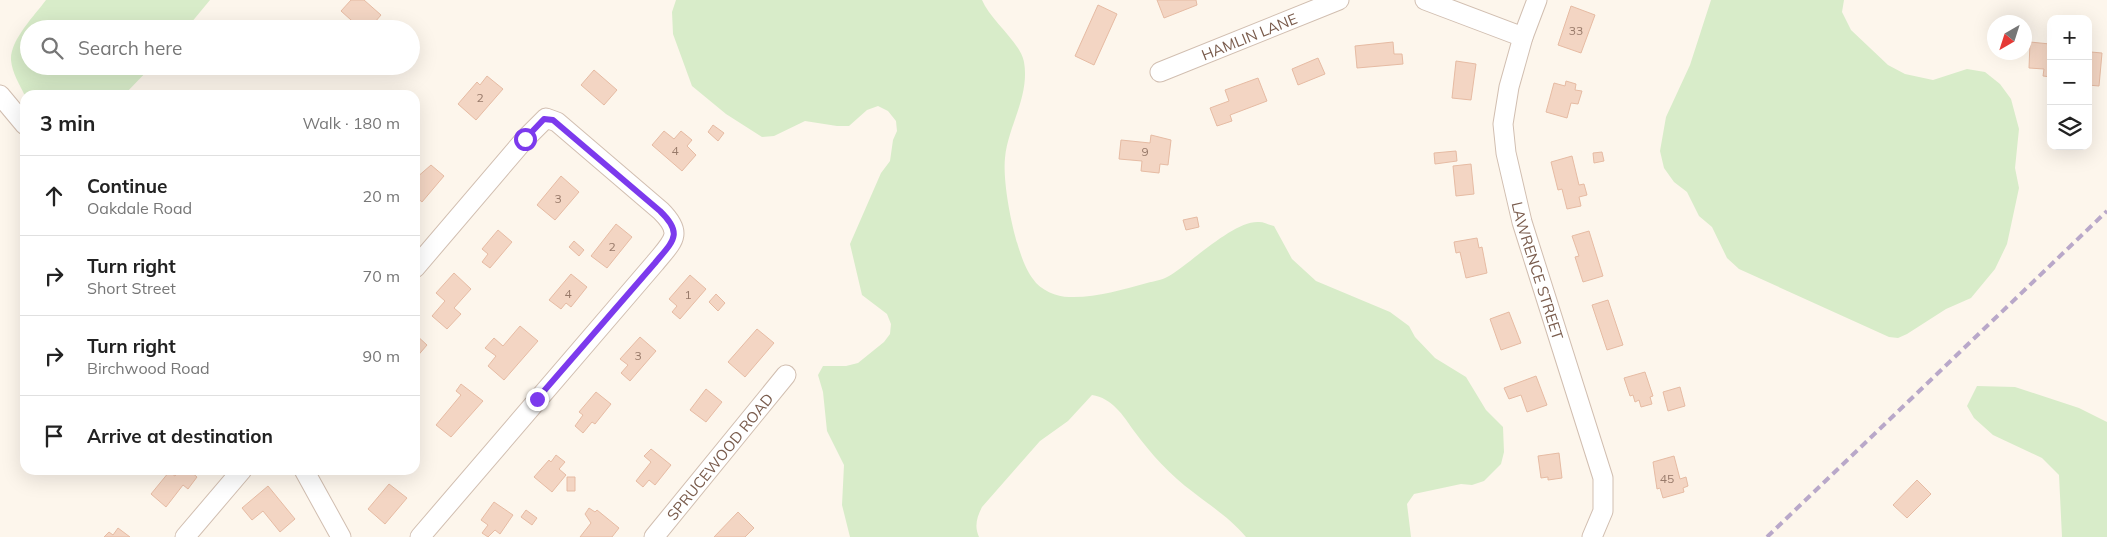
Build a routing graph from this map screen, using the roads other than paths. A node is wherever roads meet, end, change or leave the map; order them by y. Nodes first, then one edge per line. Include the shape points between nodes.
1 (1339, 0) edge
2 (1425, 0) edge
3 (1536, 0) edge
4 (1523, 37) junction
5 (1160, 72) dead end
6 (0, 95) edge
7 (20, 118) edge
8 (420, 262) edge
9 (786, 375) dead end
10 (238, 475) edge
11 (307, 475) edge
12 (185, 537) edge
13 (341, 537) edge
14 (420, 537) edge
15 (654, 537) edge
16 (1592, 537) edge

1 - 5 street, HAMLIN LANE
2 - 4 street
3 - 4 street, LAWRENCE STREET
4 - 16 street, LAWRENCE STREET via 1509,87 1503,124 1504,143 1522,222 1603,478 1603,511
6 - 7 street
8 - 14 street via 544,119 551,118 660,211 673,225 675,236
9 - 15 street, SPRUCEWOOD ROAD
10 - 12 street
11 - 13 street

